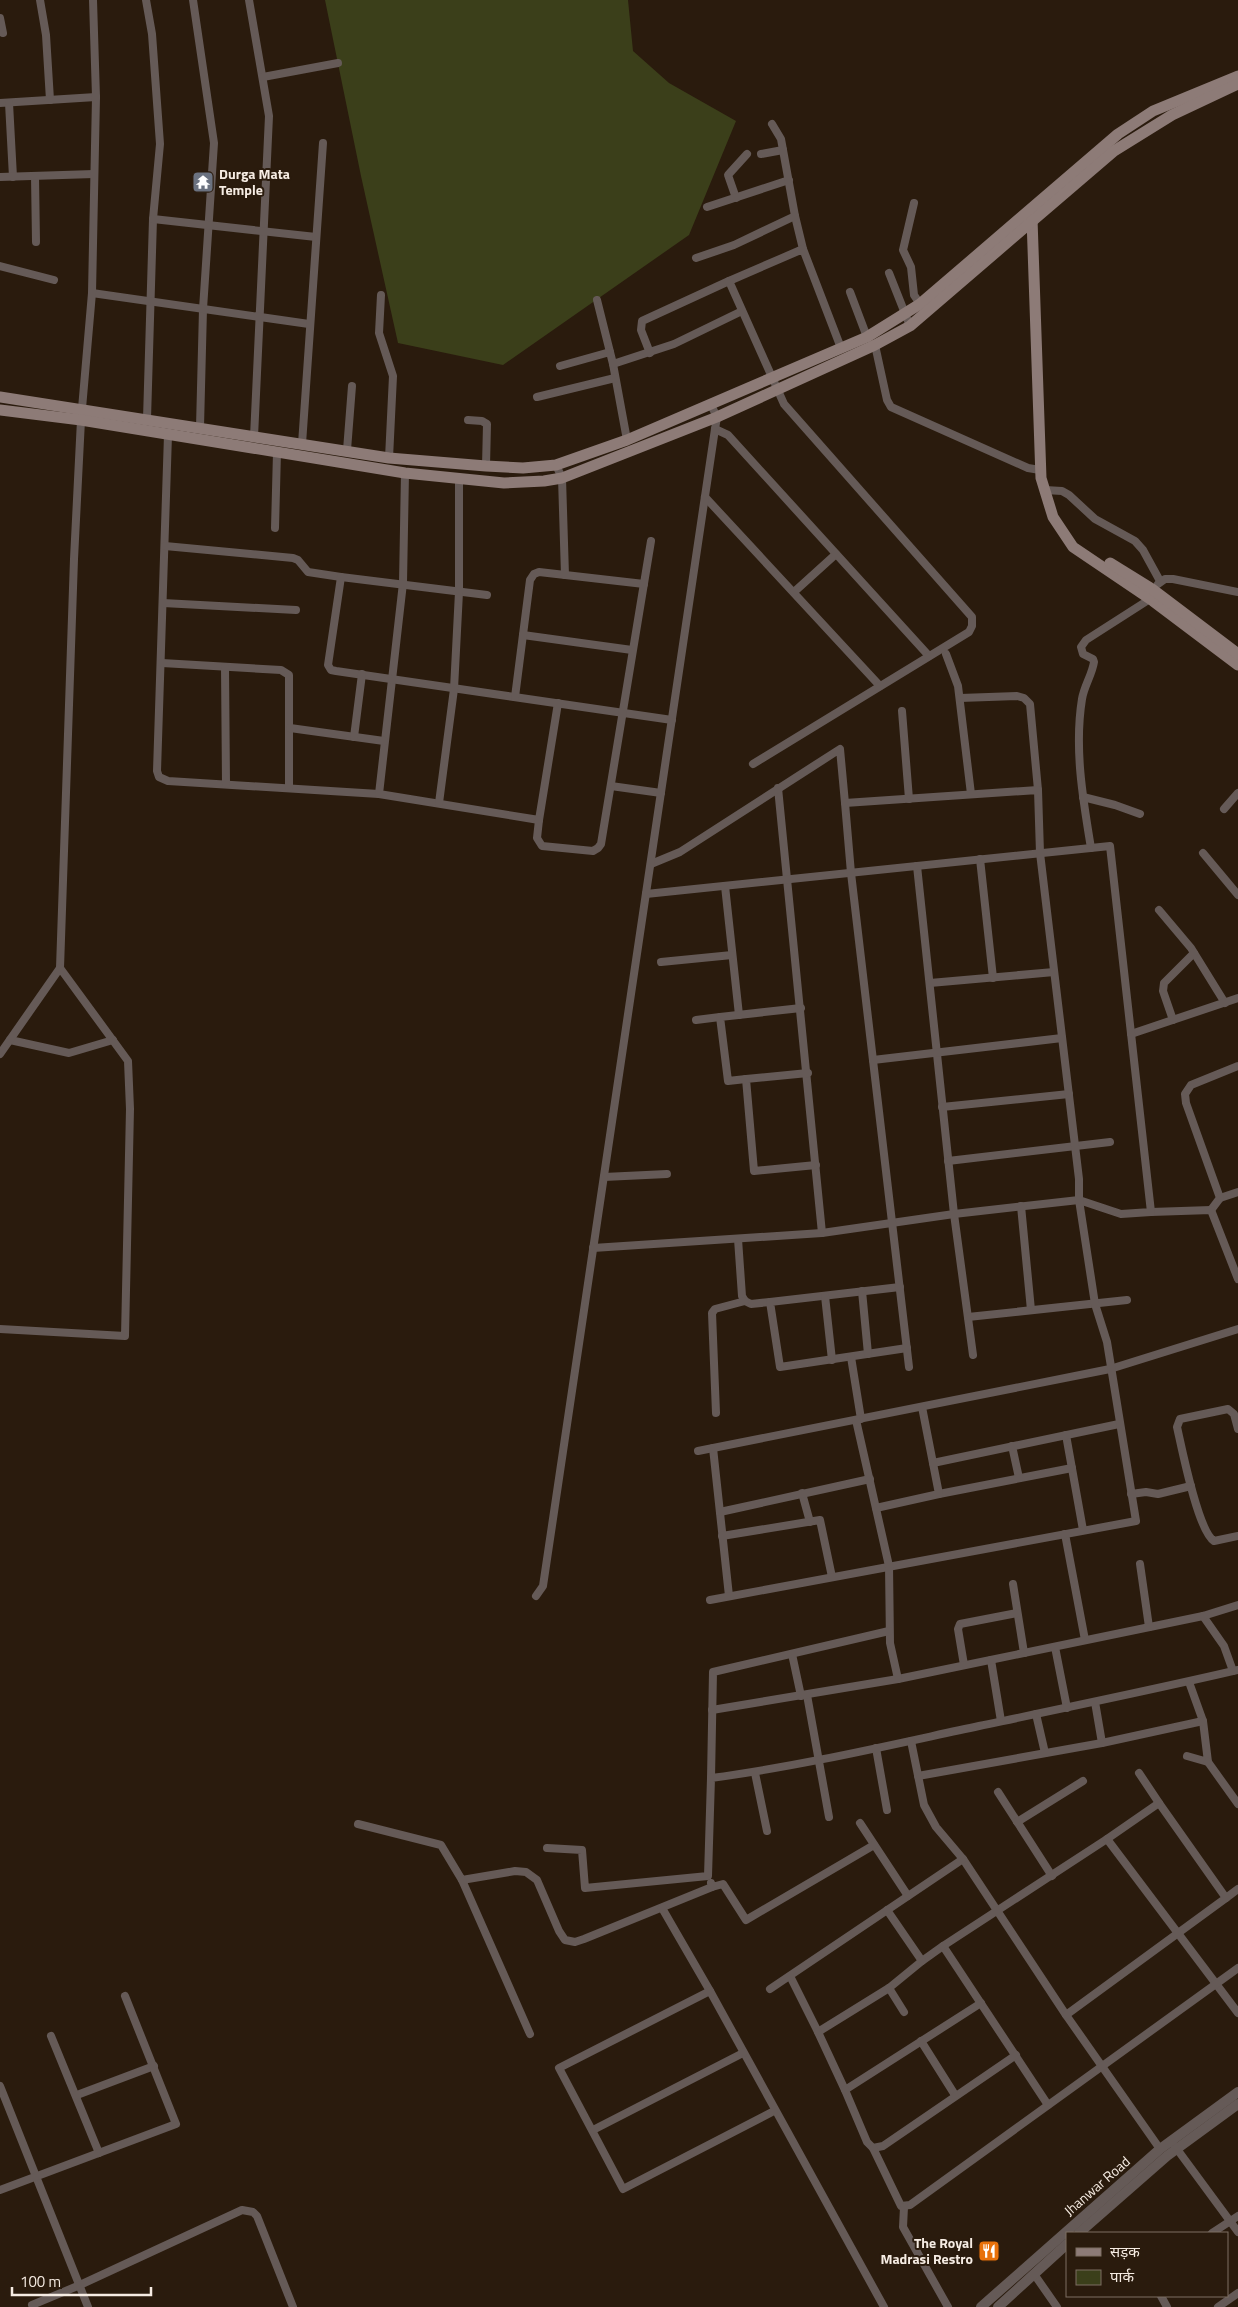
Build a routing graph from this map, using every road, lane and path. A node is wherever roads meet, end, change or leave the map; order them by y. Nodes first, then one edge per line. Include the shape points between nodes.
1 (40, 0) edge
2 (93, 0) edge
3 (146, 0) edge
4 (193, 0) edge
5 (249, 0) edge
6 (0, 18) edge
7 (3, 33) dead end
8 (338, 63) dead end
9 (1238, 76) edge
10 (263, 77) junction
11 (1238, 84) edge
12 (96, 97) junction
13 (50, 100) junction
14 (0, 103) edge
15 (10, 103) junction
16 (772, 124) dead end
17 (322, 143) dead end
18 (783, 150) junction
19 (747, 154) dead end
20 (761, 154) dead end
21 (94, 174) junction
22 (35, 176) junction
23 (0, 177) edge
24 (14, 177) junction
25 (788, 180) junction
26 (736, 198) junction
27 (914, 203) dead end
28 (707, 207) dead end
29 (1031, 209) junction
30 (795, 216) junction
31 (152, 219) junction
32 (1032, 222) junction
33 (209, 224) junction
34 (263, 231) junction
35 (316, 237) junction
36 (36, 242) dead end
37 (803, 249) junction
38 (696, 258) dead end
39 (0, 266) edge
40 (889, 273) dead end
41 (54, 280) dead end
42 (729, 281) junction
43 (850, 292) dead end
44 (92, 293) junction
45 (381, 295) dead end
46 (597, 300) dead end
47 (151, 302) junction
48 (920, 304) junction
49 (203, 309) junction
50 (742, 311) junction
51 (906, 314) junction
52 (258, 316) junction
53 (309, 324) junction
54 (910, 326) junction
55 (871, 341) junction
56 (841, 348) junction
57 (610, 352) junction
58 (650, 353) junction
59 (613, 364) junction
60 (560, 366) dead end
61 (615, 378) junction
62 (771, 379) junction
63 (352, 386) dead end
64 (777, 391) junction
65 (0, 397) edge
66 (537, 397) dead end
67 (711, 405) junction
68 (0, 410) edge
69 (82, 414) junction
70 (147, 419) junction
71 (468, 420) dead end
72 (716, 423) junction
73 (200, 427) junction
74 (168, 435) junction
75 (254, 436) junction
76 (627, 440) junction
77 (302, 444) junction
78 (347, 450) junction
79 (277, 452) junction
80 (389, 458) junction
81 (556, 465) junction
82 (486, 466) junction
83 (1040, 470) junction
84 (406, 473) junction
85 (562, 478) junction
86 (459, 479) junction
87 (1044, 490) junction
88 (705, 497) junction
89 (275, 528) dead end
90 (651, 541) dead end
91 (165, 546) junction
92 (836, 554) junction
93 (565, 575) junction
94 (342, 577) junction
95 (403, 583) junction
96 (644, 584) junction
97 (1154, 590) junction
98 (459, 592) junction
99 (794, 592) junction
100 (1238, 592) edge
101 (487, 595) dead end
102 (163, 603) junction
103 (296, 610) dead end
104 (523, 635) junction
105 (632, 650) junction
106 (946, 654) dead end
107 (1238, 654) edge
108 (928, 656) junction
109 (162, 663) junction
110 (1238, 665) edge
111 (225, 667) junction
112 (362, 674) junction
113 (391, 679) junction
114 (880, 686) junction
115 (454, 688) junction
116 (515, 697) junction
117 (960, 698) junction
118 (558, 703) junction
119 (902, 711) dead end
120 (622, 713) junction
121 (672, 720) junction
122 (290, 728) junction
123 (354, 737) junction
124 (384, 741) junction
125 (753, 764) dead end
126 (226, 784) junction
127 (611, 786) junction
128 (289, 788) junction
129 (778, 788) junction
130 (1038, 790) junction
131 (661, 793) junction
132 (1238, 793) edge
133 (379, 794) junction
134 (971, 794) junction
135 (1083, 797) junction
136 (909, 799) junction
137 (438, 803) junction
138 (845, 803) junction
139 (1224, 810) dead end
140 (1140, 814) dead end
141 (539, 820) junction
142 (1091, 848) junction
143 (1040, 853) junction
144 (1203, 853) dead end
145 (980, 860) junction
146 (651, 864) junction
147 (917, 866) junction
148 (851, 873) junction
149 (786, 879) junction
150 (725, 886) junction
151 (646, 894) junction
152 (1238, 895) edge
153 (1158, 910) dead end
154 (1194, 953) junction
155 (732, 954) junction
156 (661, 962) dead end
157 (60, 968) junction
158 (1054, 972) junction
159 (993, 978) junction
160 (930, 984) junction
161 (1238, 998) edge
162 (1225, 1003) junction
163 (801, 1008) junction
164 (739, 1015) junction
165 (720, 1017) junction
166 (696, 1020) dead end
167 (1173, 1020) junction
168 (1131, 1034) junction
169 (1062, 1038) junction
170 (10, 1040) junction
171 (113, 1040) junction
172 (937, 1052) junction
173 (0, 1054) edge
174 (873, 1060) junction
175 (1238, 1066) edge
176 (808, 1073) junction
177 (746, 1080) junction
178 (1069, 1094) junction
179 (942, 1108) junction
180 (1110, 1142) dead end
181 (1075, 1146) junction
182 (948, 1161) junction
183 (816, 1165) junction
184 (667, 1174) dead end
185 (604, 1177) junction
186 (1238, 1192) edge
187 (1220, 1198) junction
188 (1078, 1200) junction
189 (1021, 1206) junction
190 (1211, 1210) junction
191 (1151, 1212) junction
192 (954, 1214) junction
193 (892, 1223) junction
194 (822, 1233) junction
195 (738, 1239) junction
196 (593, 1248) junction
197 (1235, 1262) edge
198 (1238, 1279) edge
199 (900, 1287) junction
200 (862, 1291) junction
201 (825, 1296) junction
202 (1127, 1300) dead end
203 (745, 1301) junction
204 (770, 1302) junction
205 (1095, 1304) junction
206 (1031, 1310) junction
207 (968, 1317) junction
208 (1238, 1329) edge
209 (0, 1330) edge
210 (907, 1348) junction
211 (868, 1354) junction
212 (973, 1355) dead end
213 (851, 1357) junction
214 (832, 1360) junction
215 (909, 1367) dead end
216 (1110, 1369) junction
217 (922, 1407) junction
218 (716, 1413) dead end
219 (859, 1420) junction
220 (1119, 1424) junction
221 (1238, 1429) edge
222 (1066, 1435) junction
223 (1012, 1446) junction
224 (713, 1448) junction
225 (698, 1451) dead end
226 (933, 1463) junction
227 (1072, 1468) junction
228 (1019, 1478) junction
229 (870, 1479) junction
230 (1191, 1486) junction
231 (802, 1493) junction
232 (939, 1494) junction
233 (1132, 1494) junction
234 (876, 1508) junction
235 (720, 1512) junction
236 (810, 1522) junction
237 (1083, 1530) junction
238 (1065, 1534) junction
239 (722, 1536) junction
240 (1238, 1536) edge
241 (1140, 1564) dead end
242 (889, 1566) junction
243 (832, 1577) junction
244 (1013, 1584) dead end
245 (536, 1596) dead end
246 (729, 1596) junction
247 (710, 1600) dead end
248 (1238, 1605) edge
249 (1017, 1613) junction
250 (1203, 1616) junction
251 (1149, 1627) junction
252 (889, 1631) junction
253 (1085, 1640) junction
254 (1055, 1647) junction
255 (1024, 1653) junction
256 (792, 1654) junction
257 (991, 1660) junction
258 (964, 1665) junction
259 (1235, 1671) edge
260 (898, 1679) junction
261 (1189, 1682) junction
262 (804, 1695) junction
263 (1094, 1702) junction
264 (1067, 1708) junction
265 (712, 1710) junction
266 (1036, 1714) junction
267 (1001, 1722) junction
268 (1204, 1722) junction
269 (911, 1741) junction
270 (1102, 1743) junction
271 (876, 1748) junction
272 (1046, 1753) junction
273 (1187, 1756) dead end
274 (818, 1758) junction
275 (1208, 1762) junction
276 (755, 1772) junction
277 (1139, 1773) dead end
278 (918, 1776) junction
279 (711, 1778) junction
280 (1083, 1781) dead end
281 (998, 1792) dead end
282 (1159, 1803) junction
283 (1238, 1804) edge
284 (887, 1810) dead end
285 (829, 1816) dead end
286 (1017, 1822) junction
287 (860, 1823) dead end
288 (358, 1824) dead end
289 (767, 1831) dead end
290 (1107, 1839) junction
291 (874, 1846) junction
292 (548, 1848) dead end
293 (963, 1859) junction
294 (708, 1876) junction
295 (1052, 1876) junction
296 (462, 1880) junction
297 (712, 1888) junction
298 (1238, 1889) edge
299 (908, 1896) junction
300 (1226, 1898) junction
301 (662, 1908) junction
302 (887, 1910) junction
303 (997, 1911) junction
304 (1177, 1933) junction
305 (943, 1946) junction
306 (922, 1961) junction
307 (1238, 1968) edge
308 (790, 1976) junction
309 (1215, 1984) junction
310 (889, 1988) junction
311 (770, 1989) dead end
312 (710, 1991) junction
313 (125, 1996) dead end
314 (981, 2003) junction
315 (904, 2012) dead end
316 (1238, 2013) edge
317 (1066, 2015) junction
318 (818, 2032) junction
319 (530, 2034) dead end
320 (51, 2036) dead end
321 (920, 2041) junction
322 (743, 2053) junction
323 (1016, 2055) junction
324 (154, 2066) junction
325 (1101, 2066) junction
326 (0, 2086) edge
327 (845, 2090) junction
328 (1238, 2092) edge
329 (77, 2095) junction
330 (956, 2095) junction
331 (1238, 2104) edge
332 (1048, 2105) junction
333 (774, 2110) junction
334 (592, 2130) junction
335 (1174, 2145) junction
336 (873, 2148) junction
337 (1160, 2149) junction
338 (100, 2153) junction
339 (36, 2176) junction
340 (0, 2190) edge
341 (904, 2207) junction
342 (1238, 2216) edge
343 (1230, 2221) junction
344 (1080, 2232) edge
345 (1214, 2232) edge
346 (1238, 2232) edge
347 (1066, 2245) edge
348 (1034, 2274) junction
349 (80, 2285) junction
350 (1238, 2294) edge
351 (32, 2305) dead end
352 (88, 2307) edge
353 (293, 2307) edge
354 (884, 2307) edge
355 (948, 2307) edge
356 (981, 2307) edge
357 (998, 2307) edge
358 (1058, 2307) edge
359 (1218, 2307) edge

1 - 13 street
2 - 12 street
3 - 31 street via 152,34 160,144
4 - 33 street via 214,143
5 - 10 street
6 - 7 street
8 - 10 street
9 - 29 main road via 1153,111 1118,134
10 - 34 street via 269,116
11 - 32 main road via 1131,138
12 - 13 street
12 - 21 street
13 - 15 street
14 - 15 street
15 - 24 street
16 - 18 street
17 - 35 street
18 - 20 street
18 - 25 street
19 - 26 street via 728,175
21 - 22 street
21 - 44 street
22 - 24 street
22 - 36 street
23 - 24 street
25 - 26 street
25 - 30 street
26 - 28 street
27 - 48 street via 902,250 911,267 914,294
29 - 32 main road
29 - 48 main road
30 - 37 street
30 - 38 street via 734,245
31 - 33 street
31 - 47 street
32 - 54 main road
32 - 83 main road
33 - 34 street
33 - 49 street
34 - 35 street
34 - 52 street
35 - 53 street
37 - 42 street
37 - 56 street
39 - 41 street
40 - 51 street
42 - 50 street
42 - 58 street via 642,321 641,330
43 - 55 street
44 - 47 street
44 - 69 street
45 - 80 street via 379,333 393,376
46 - 57 street
47 - 49 street
47 - 70 street
48 - 51 main road
49 - 52 street
49 - 73 street
50 - 58 street
50 - 62 street
51 - 54 street
51 - 55 main road
52 - 53 street
52 - 75 street
53 - 77 street
54 - 55 main road
55 - 56 main road
55 - 64 main road
55 - 83 street via 891,407 1028,468
56 - 62 main road
57 - 59 street
57 - 60 street
58 - 59 street
59 - 61 street
61 - 66 street
61 - 76 street
62 - 64 street
62 - 67 main road
63 - 78 street
64 - 72 main road
64 - 108 street via 784,404 972,617 969,632
65 - 69 main road
67 - 72 street
67 - 76 main road
68 - 69 main road
69 - 70 main road
69 - 74 main road
69 - 157 street
70 - 73 main road
71 - 82 street via 488,424
72 - 85 main road
72 - 88 street
72 - 92 street
73 - 75 main road
74 - 79 main road
74 - 91 street
75 - 77 main road
76 - 81 main road
77 - 78 main road
78 - 80 main road
79 - 84 main road
79 - 89 street
80 - 82 main road
81 - 82 main road via 523,468
81 - 85 street
83 - 87 main road
84 - 86 main road
84 - 95 street
85 - 86 main road via 526,483
85 - 93 street
86 - 98 street
87 - 97 main road via 1053,518 1079,544
87 - 97 street via 1062,491 1094,519 1135,541 1143,550
88 - 99 street
88 - 121 street
90 - 96 street
91 - 94 street via 293,558 308,572
91 - 102 street
92 - 99 street
92 - 108 street
93 - 96 street
93 - 104 street via 534,574 530,580
94 - 95 street
94 - 112 street via 328,665 331,670
95 - 98 street
95 - 113 street
96 - 105 street
97 - 100 street via 1165,579 1173,579
97 - 107 main road
97 - 110 main road
97 - 135 street via 1082,643 1081,651 1094,662 1080,714
98 - 101 street
98 - 115 street
99 - 114 street
102 - 103 street
102 - 109 street
104 - 105 street
104 - 116 street
105 - 120 street
106 - 117 street
108 - 114 street
109 - 111 street
109 - 126 street via 159,776 168,781
111 - 122 street via 281,670 289,676
111 - 126 street
112 - 113 street
112 - 123 street
113 - 115 street
113 - 124 street
114 - 125 street
115 - 116 street
115 - 137 street
116 - 118 street
117 - 130 street via 1017,696 1030,704
117 - 134 street
118 - 120 street
118 - 141 street
119 - 136 street
120 - 121 street
120 - 127 street
121 - 131 street
122 - 123 street
122 - 128 street
123 - 124 street
124 - 133 street
126 - 128 street
127 - 131 street
127 - 141 street via 598,848 593,851 542,846 537,838
128 - 133 street
129 - 138 street via 840,749
129 - 146 street via 680,852
129 - 149 street
130 - 134 street
130 - 143 street
131 - 146 street
132 - 139 street
133 - 137 street
134 - 136 street
135 - 140 street
135 - 142 street
136 - 138 street
137 - 141 street
138 - 148 street
142 - 143 street
142 - 168 street via 1110,846
143 - 145 street
143 - 158 street
144 - 152 street
145 - 147 street
145 - 159 street
146 - 151 street
147 - 148 street
147 - 160 street
148 - 149 street
148 - 174 street
149 - 150 street
149 - 163 street
150 - 151 street
150 - 155 street
151 - 185 street
153 - 154 street
154 - 162 street
154 - 167 street via 1164,983 1163,991
155 - 156 street
155 - 164 street
157 - 170 street
157 - 171 street
158 - 159 street
158 - 169 street
159 - 160 street
160 - 172 street
161 - 162 street
162 - 167 street
163 - 164 street
163 - 176 street
164 - 165 street
165 - 166 street
165 - 177 street via 728,1080
167 - 168 street
168 - 191 street
169 - 172 street
169 - 178 street
170 - 171 street via 69,1053
170 - 173 street
171 - 209 street via 128,1061 126,1336
172 - 174 street
172 - 179 street
174 - 193 street
175 - 187 street via 1192,1085 1185,1094
176 - 177 street
176 - 183 street
177 - 183 street via 754,1171
178 - 179 street
178 - 181 street
179 - 182 street
180 - 181 street
181 - 182 street
181 - 188 street
182 - 192 street
183 - 194 street
184 - 185 street
185 - 196 street
186 - 187 street
187 - 190 street
188 - 189 street
188 - 191 street via 1121,1214
188 - 205 street
189 - 192 street
189 - 206 street
190 - 191 street
190 - 197 street
192 - 193 street
192 - 207 street
193 - 194 street
193 - 199 street
194 - 195 street
195 - 196 street
195 - 203 street
196 - 245 street via 543,1586
197 - 198 street
199 - 200 street
199 - 210 street
200 - 201 street
200 - 211 street
201 - 204 street
201 - 214 street
202 - 205 street
203 - 204 street via 751,1304
203 - 218 street via 715,1309 712,1313
204 - 214 street via 780,1368
205 - 206 street
205 - 216 street via 1107,1342
206 - 207 street
207 - 212 street
208 - 216 street
210 - 211 street
210 - 215 street
211 - 213 street
213 - 214 street
213 - 219 street
216 - 217 street
216 - 220 street
217 - 219 street
217 - 226 street
219 - 224 street
219 - 229 street
220 - 222 street
220 - 233 street
221 - 230 street via 1234,1414 1228,1409 1178,1422
222 - 223 street
222 - 227 street
223 - 226 street
223 - 228 street
224 - 225 street
224 - 235 street
226 - 232 street
227 - 228 street
227 - 237 street
228 - 232 street
229 - 231 street
229 - 234 street
230 - 233 street via 1158,1494
230 - 240 street via 1209,1538 1220,1541
231 - 235 street
231 - 236 street
232 - 234 street
233 - 237 street via 1136,1521
234 - 242 street
235 - 239 street
236 - 239 street
236 - 243 street via 820,1520
237 - 238 street
238 - 242 street
238 - 253 street
239 - 246 street
241 - 251 street
242 - 243 street
242 - 252 street
243 - 246 street
244 - 249 street
246 - 247 street
248 - 250 street
249 - 255 street
249 - 258 street via 960,1624
250 - 251 street
250 - 259 street via 1224,1646
251 - 253 street
252 - 256 street
252 - 260 street
253 - 254 street
254 - 255 street
254 - 264 street
255 - 257 street
256 - 262 street
256 - 265 street via 713,1672
257 - 258 street
257 - 267 street
258 - 260 street
259 - 261 street
260 - 262 street
261 - 263 street
261 - 268 street
262 - 265 street
262 - 274 street
263 - 264 street
263 - 270 street
264 - 266 street
265 - 279 street
266 - 267 street
266 - 272 street
267 - 269 street
268 - 270 street
268 - 275 street
269 - 271 street
269 - 278 street
270 - 272 street
271 - 274 street
271 - 284 street
272 - 278 street
273 - 275 street
274 - 276 street
274 - 285 street
275 - 283 street
276 - 279 street
276 - 289 street
277 - 282 street
278 - 293 street via 924,1805 936,1827
279 - 294 street
280 - 286 street
281 - 286 street
282 - 290 street
282 - 300 street
286 - 295 street
287 - 291 street
288 - 296 street via 441,1845
290 - 295 street
290 - 304 street
291 - 297 street via 746,1920 723,1884
291 - 299 street
292 - 294 street via 582,1850 586,1888
293 - 299 street
293 - 303 street
294 - 297 street
295 - 303 street
296 - 301 street via 526,1872 537,1880 559,1932 565,1940 574,1942
296 - 319 street
297 - 301 street
298 - 300 street
299 - 302 street
300 - 304 street
301 - 312 street
302 - 306 street
302 - 308 street
303 - 305 street
303 - 317 street
304 - 309 street
304 - 317 street
305 - 306 street
305 - 314 street
306 - 310 street
307 - 309 street
308 - 311 street
308 - 318 street
309 - 316 street
309 - 325 street
310 - 315 street
310 - 318 street
312 - 322 street
312 - 334 street via 559,2068
313 - 324 street
314 - 321 street
314 - 323 street
317 - 325 street
318 - 327 street
320 - 329 street
321 - 327 street
321 - 330 street
322 - 333 street
322 - 334 street
323 - 330 street
323 - 332 street
324 - 329 street
324 - 338 street via 176,2124
325 - 332 street
325 - 337 street
326 - 339 street
327 - 336 street via 867,2142
328 - 335 street, Jhanwar Road
329 - 338 street
330 - 336 street via 883,2146
331 - 335 street, Jhanwar Road
332 - 341 street
333 - 334 street via 624,2189
333 - 354 street
335 - 337 street, Jhanwar Road
335 - 343 street
335 - 344 street, Jhanwar Road
336 - 341 street
337 - 356 street, Jhanwar Road
338 - 339 street
339 - 340 street
339 - 349 street
341 - 355 street via 903,2227
342 - 343 street
343 - 345 street
343 - 346 street
347 - 348 street
348 - 357 street
348 - 358 street
349 - 351 street
349 - 352 street
349 - 353 street via 247,2210 257,2216
350 - 359 street

